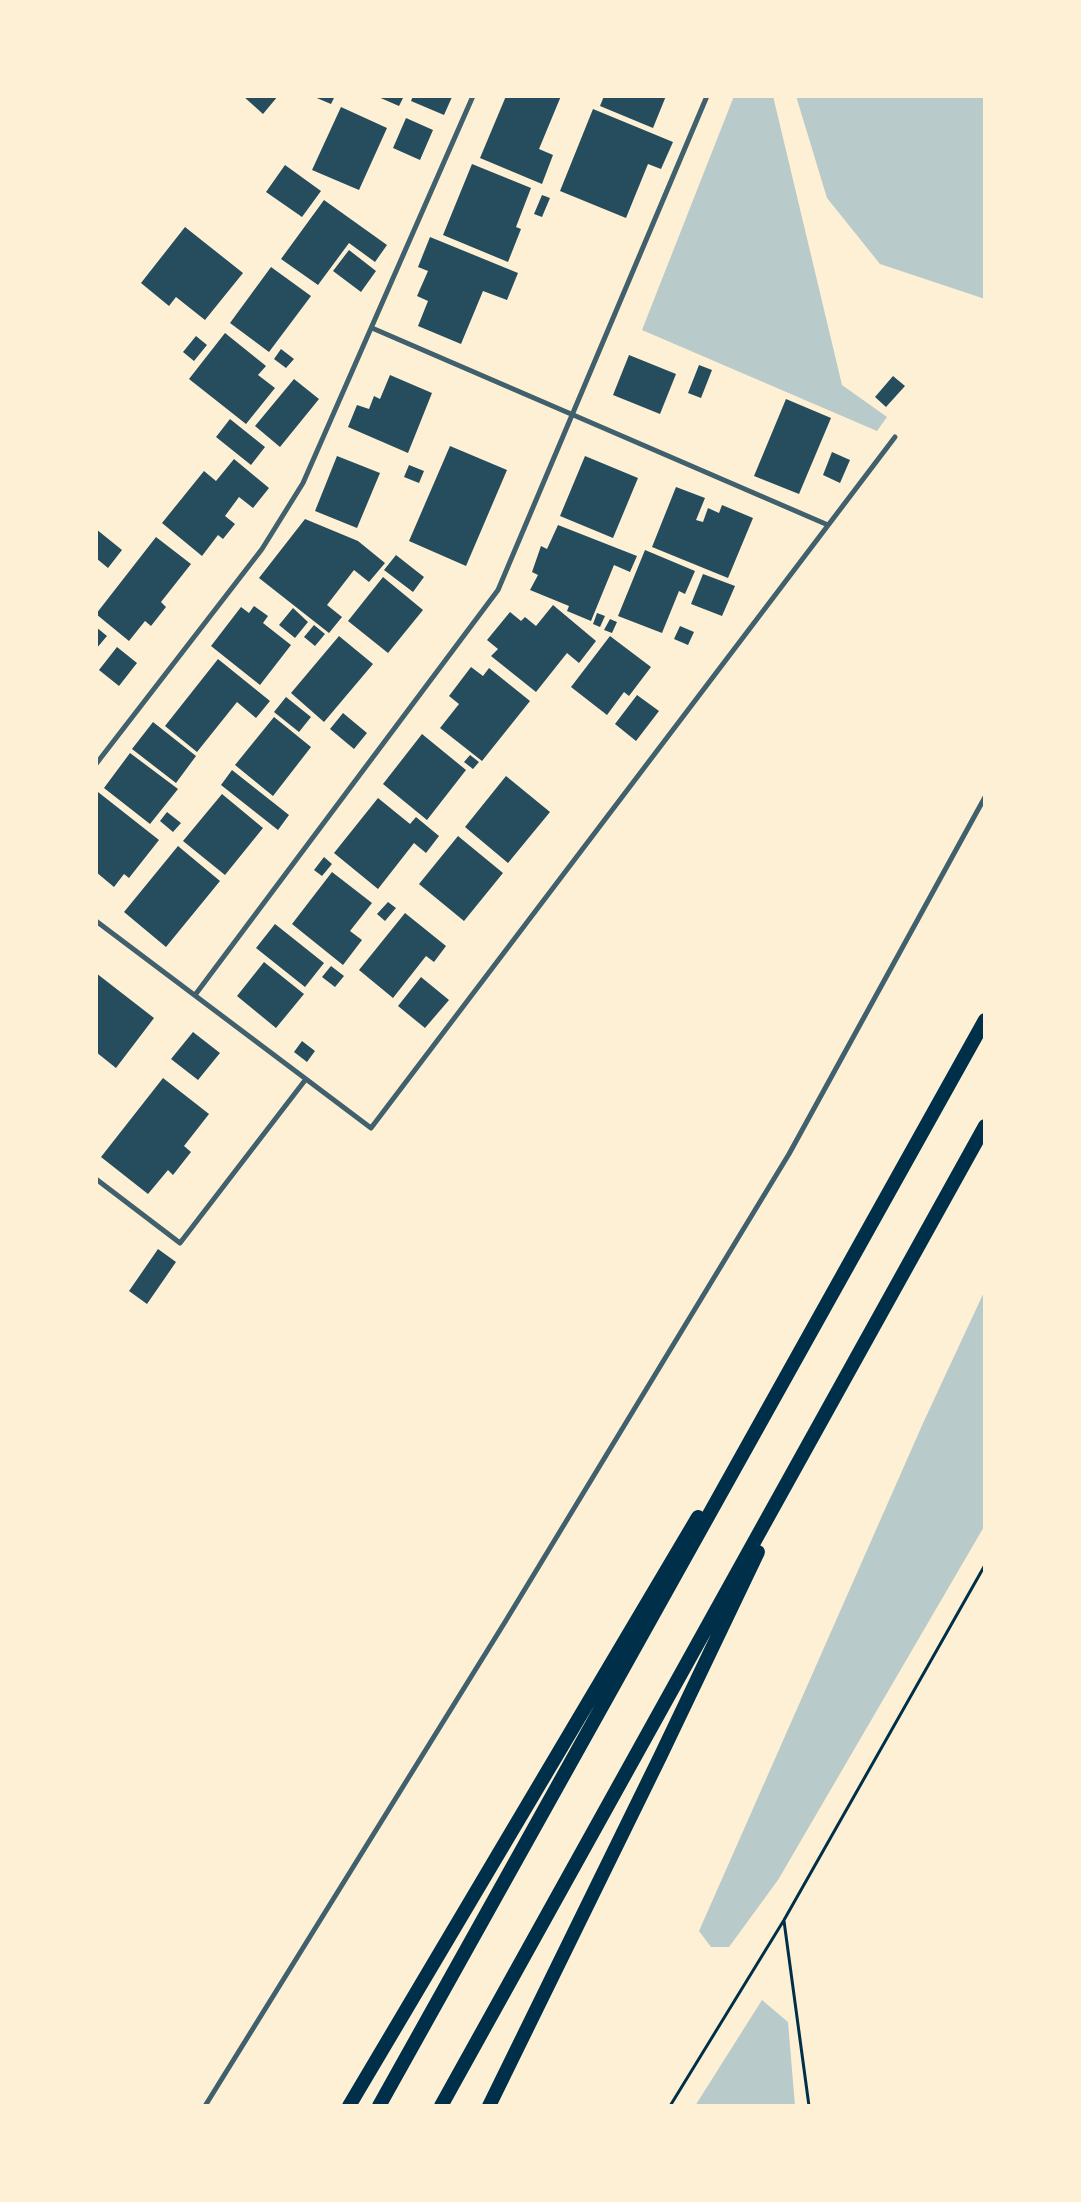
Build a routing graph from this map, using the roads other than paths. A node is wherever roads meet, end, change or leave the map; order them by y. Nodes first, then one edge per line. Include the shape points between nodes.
1 (473, 96) edge
2 (707, 96) edge
3 (372, 328) junction
4 (572, 414) junction
5 (896, 437) dead end
6 (828, 524) junction
7 (96, 764) edge
8 (985, 797) edge
9 (96, 920) edge
10 (195, 995) junction
11 (985, 1020) edge
12 (306, 1079) junction
13 (985, 1126) edge
14 (96, 1179) edge
15 (772, 1403) junction
16 (816, 1429) junction
17 (205, 2106) edge
18 (349, 2106) edge
19 (379, 2106) edge
20 (441, 2106) edge
21 (489, 2106) edge

1 - 3 street
2 - 4 street
3 - 4 street
3 - 7 street via 303,483 267,540
4 - 6 street
4 - 10 street via 498,590
5 - 6 street
6 - 12 street via 372,1128
8 - 17 street via 789,1154 505,1622
9 - 10 street
10 - 12 street
11 - 15 highway
12 - 14 street via 180,1243
13 - 16 highway
15 - 18 highway via 680,1546
15 - 19 highway
16 - 20 highway
16 - 21 highway

